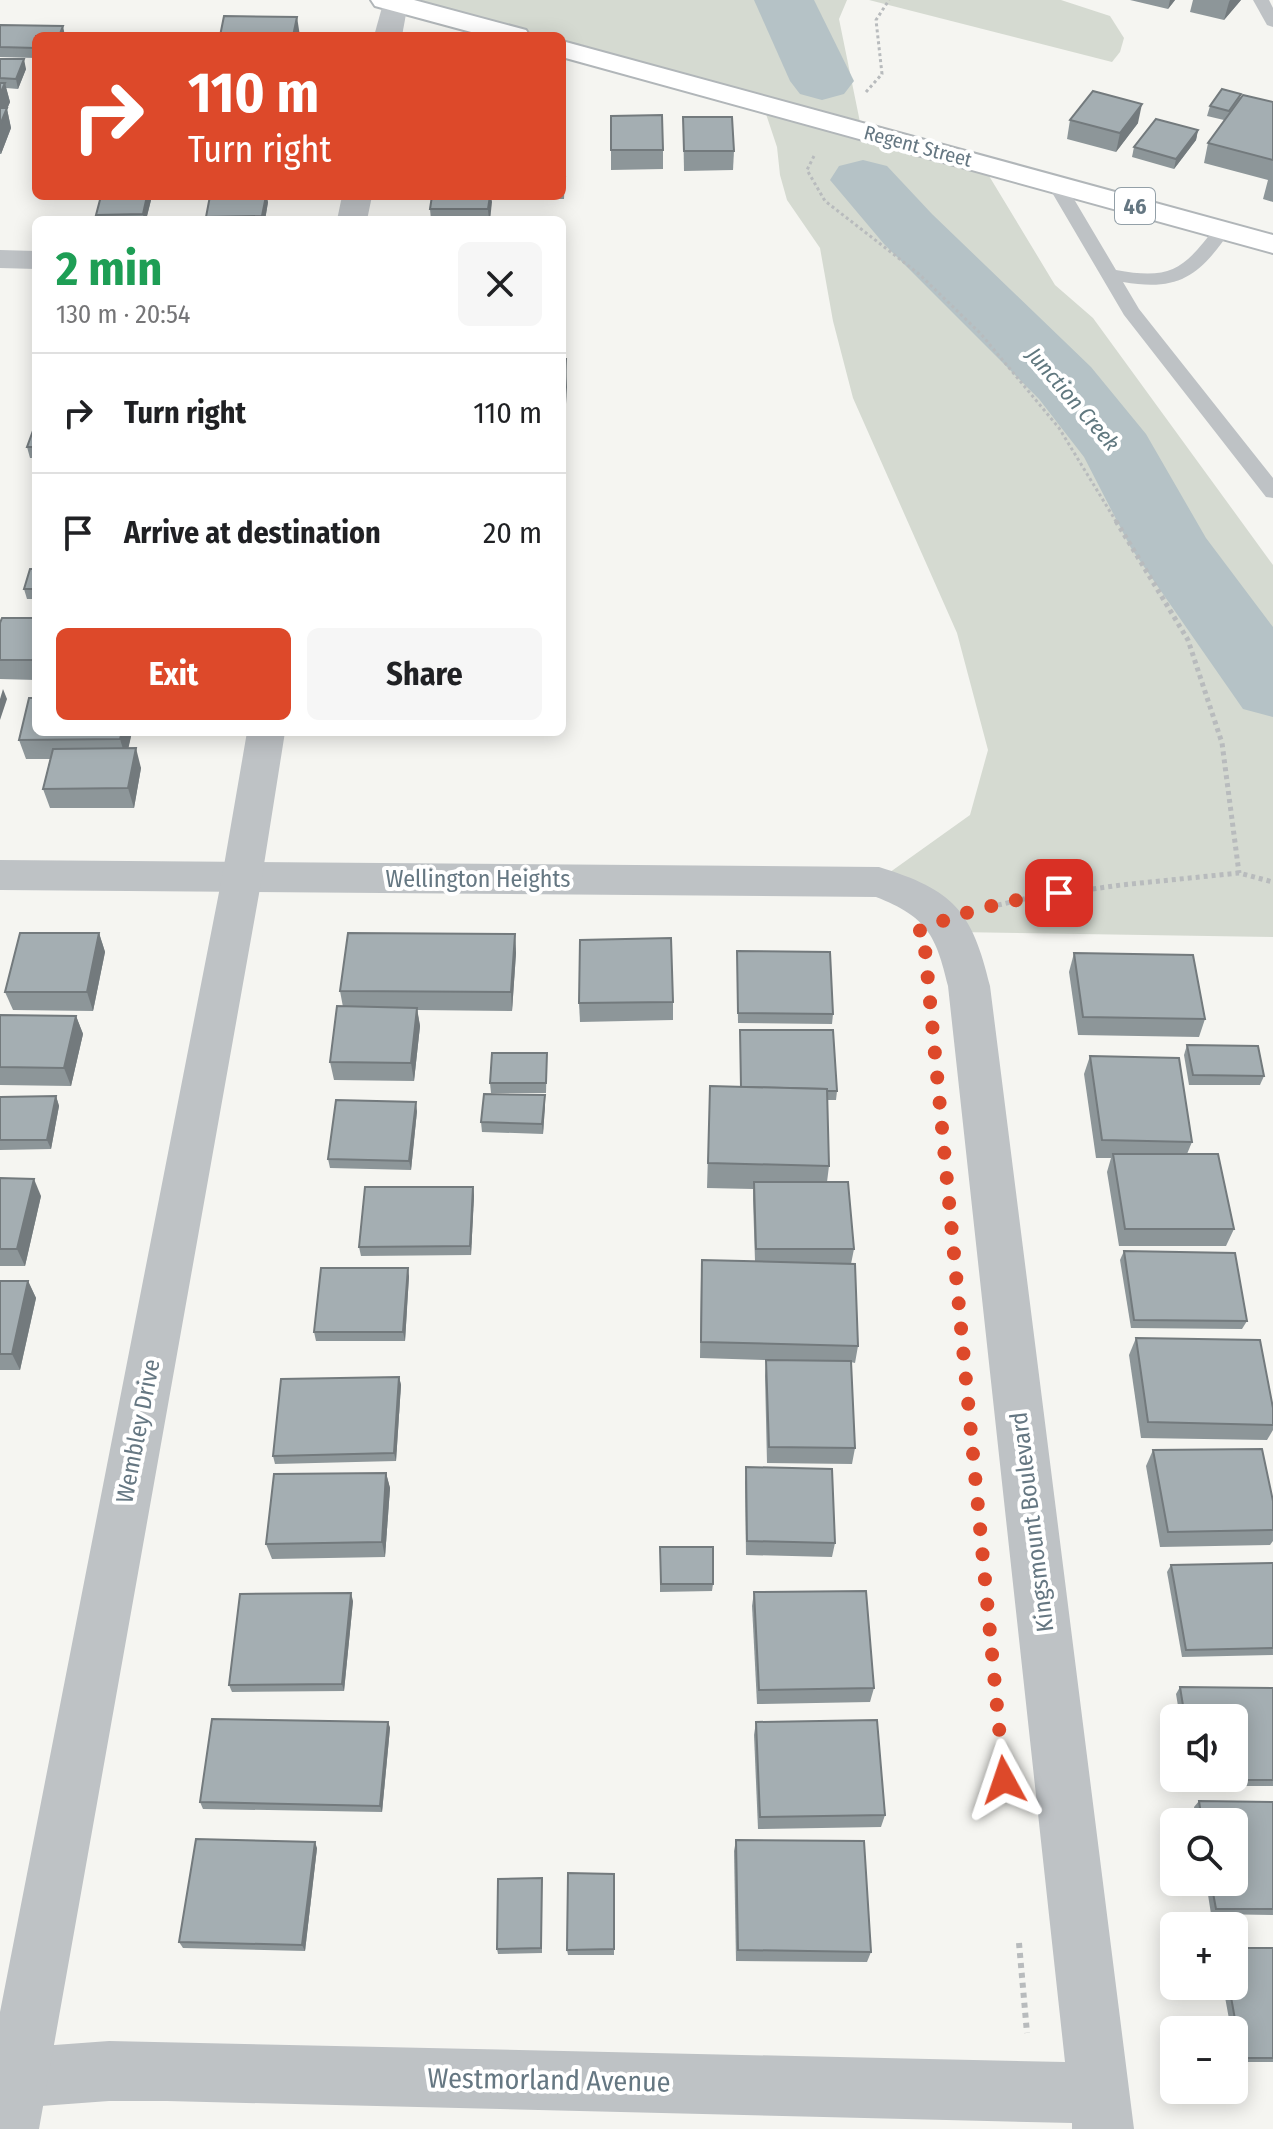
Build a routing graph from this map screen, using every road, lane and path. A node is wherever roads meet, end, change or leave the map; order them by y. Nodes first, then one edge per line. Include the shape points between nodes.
1 (889, 0) edge
2 (1261, 0) edge
3 (389, 1) edge
4 (1273, 22) edge
5 (388, 32) edge
6 (501, 32) edge
7 (566, 50) edge
8 (837, 124) junction
9 (1056, 184) junction
10 (1222, 230) junction
11 (1273, 244) edge
12 (0, 259) edge
13 (32, 260) edge
14 (1107, 274) junction
15 (1273, 492) edge
16 (265, 736) edge
17 (1239, 873) junction
18 (0, 875) edge
19 (242, 877) junction
20 (1273, 882) edge
21 (945, 919) junction
22 (1018, 1933) dead end
23 (1033, 2091) junction
24 (8, 2095) edge
25 (1101, 2111) edge

1 - 8 path via 876,20 882,74
2 - 4 lane
3 - 5 street
3 - 6 main road
7 - 8 main road, Regent Street / 46
8 - 9 main road, Regent Street / 46
8 - 17 path via 807,170 825,201 919,274 981,334 1059,428 1188,640 1222,743
9 - 10 main road, Regent Street / 46
9 - 14 lane
10 - 11 main road, Regent Street / 46
10 - 14 lane via 1194,266 1174,278 1139,280
12 - 13 street
14 - 15 lane
16 - 19 street, Wembley Drive
17 - 20 path
17 - 21 path via 1028,898
18 - 19 street, Wellington Heights
19 - 21 street, Wellington Heights via 879,882 918,896
19 - 24 street, Wembley Drive
21 - 25 street, Kingsmount Boulevard via 959,941 969,986
22 - 23 path
23 - 24 street, Westmorland Avenue via 109,2071
23 - 25 street, Westmorland Avenue

